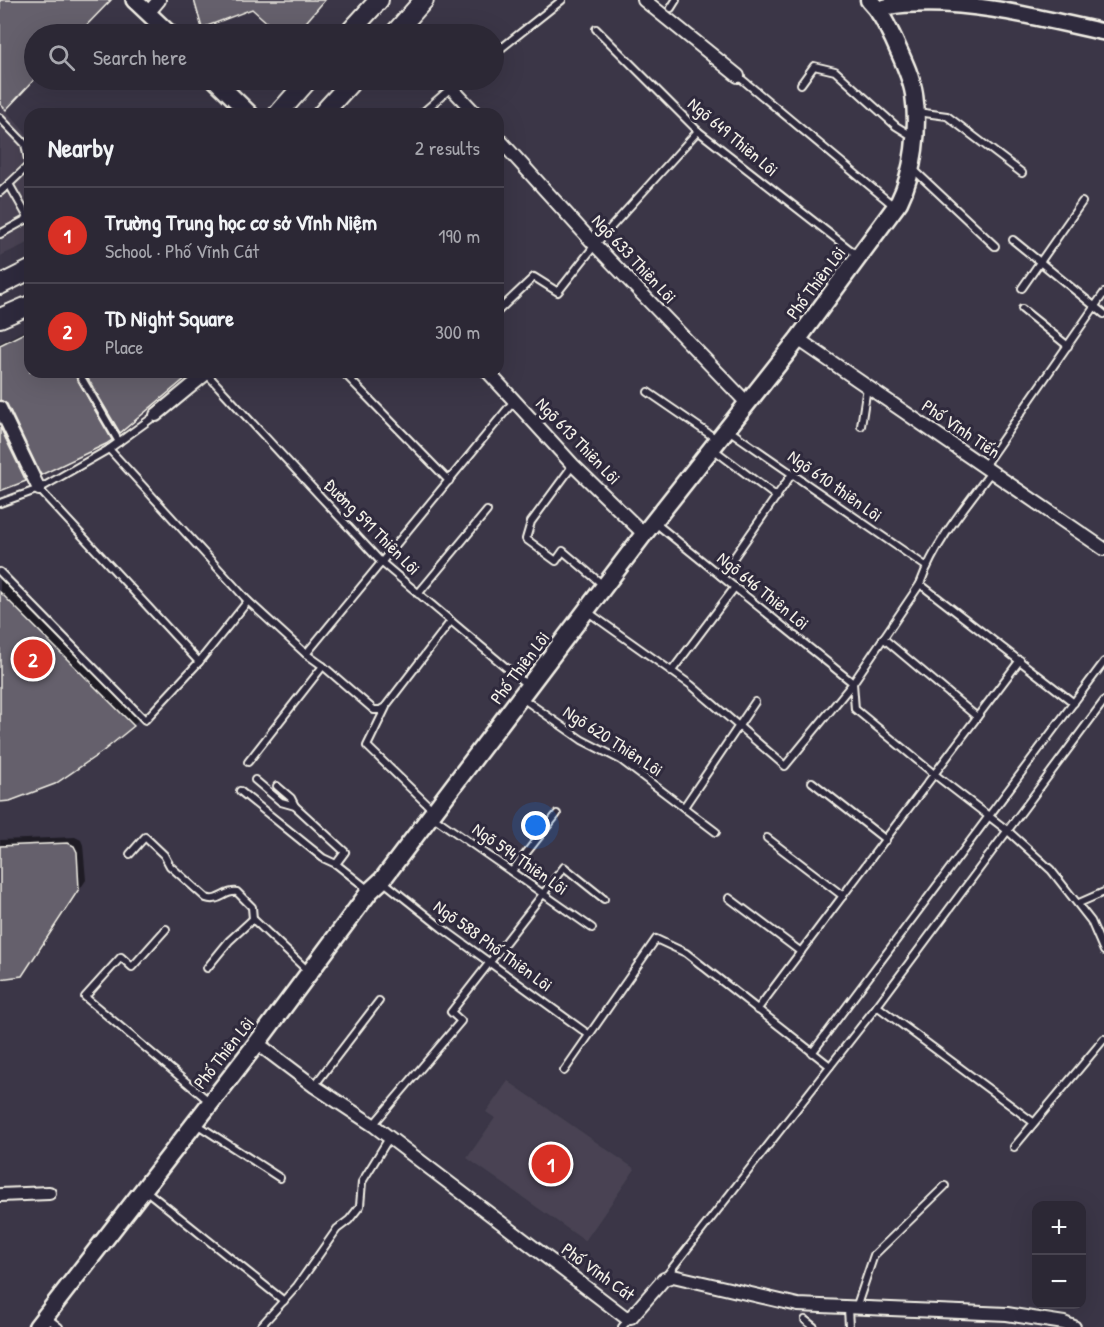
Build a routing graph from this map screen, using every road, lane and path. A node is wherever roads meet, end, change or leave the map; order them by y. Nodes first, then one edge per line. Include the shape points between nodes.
1 (134, 0) edge
2 (159, 0) edge
3 (379, 0) edge
4 (424, 0) edge
5 (562, 0) edge
6 (644, 0) edge
7 (676, 0) edge
8 (883, 4) edge
9 (670, 8) dead end
10 (148, 13) junction
11 (160, 24) edge
12 (357, 24) edge
13 (403, 24) edge
14 (596, 29) dead end
15 (1104, 32) edge
16 (504, 46) edge
17 (738, 76) joint
18 (801, 84) dead end
19 (225, 90) edge
20 (299, 90) edge
21 (344, 90) edge
22 (444, 90) edge
23 (458, 90) edge
24 (244, 108) edge
25 (283, 108) edge
26 (327, 108) edge
27 (427, 108) edge
28 (472, 108) edge
29 (914, 111) junction
30 (0, 118) edge
31 (698, 131) junction
32 (915, 138) junction
33 (24, 143) edge
34 (504, 145) edge
35 (912, 167) junction
36 (24, 170) edge
37 (1022, 173) dead end
38 (9, 184) junction
39 (0, 192) edge
40 (1082, 202) dead end
41 (896, 207) junction
42 (24, 211) edge
43 (24, 222) edge
44 (0, 234) edge
45 (1013, 240) dead end
46 (595, 245) junction
47 (995, 246) dead end
48 (860, 257) junction
49 (1039, 263) junction
50 (24, 273) edge
51 (0, 285) edge
52 (1022, 288) dead end
53 (1104, 293) edge
54 (504, 305) edge
55 (1094, 306) junction
56 (24, 308) edge
57 (1023, 309) dead end
58 (1104, 314) edge
59 (0, 318) edge
60 (798, 339) junction
61 (1068, 346) junction
62 (82, 378) edge
63 (201, 378) edge
64 (212, 378) edge
65 (349, 378) edge
66 (494, 378) edge
67 (867, 387) junction
68 (648, 392) dead end
69 (515, 401) junction
70 (747, 403) junction
71 (0, 408) edge
72 (156, 415) joint
73 (861, 426) dead end
74 (719, 439) junction
75 (119, 442) junction
76 (109, 449) junction
77 (573, 465) junction
78 (987, 469) junction
79 (792, 474) junction
80 (449, 481) junction
81 (39, 489) junction
82 (777, 497) junction
83 (0, 503) edge
84 (488, 511) dead end
85 (649, 528) junction
86 (1104, 549) edge
87 (381, 562) junction
88 (927, 567) junction
89 (0, 572) edge
90 (721, 576) junction
91 (920, 584) junction
92 (606, 587) junction
93 (735, 587) junction
94 (418, 594) junction
95 (248, 601) junction
96 (587, 611) junction
97 (451, 621) junction
98 (883, 638) junction
99 (306, 654) junction
100 (1020, 660) junction
101 (199, 662) junction
102 (1104, 662) edge
103 (323, 666) junction
104 (671, 672) junction
105 (853, 682) junction
106 (526, 693) junction
107 (1104, 701) edge
108 (755, 702) dead end
109 (1074, 703) junction
110 (387, 704) junction
111 (977, 717) junction
112 (739, 727) junction
113 (248, 762) dead end
114 (934, 774) junction
115 (255, 780) dead end
116 (812, 782) dead end
117 (277, 786) dead end
118 (240, 791) dead end
119 (295, 806) junction
120 (684, 807) junction
121 (433, 813) junction
122 (557, 814) dead end
123 (990, 817) junction
124 (1008, 831) junction
125 (716, 832) dead end
126 (767, 838) dead end
127 (886, 840) junction
128 (130, 854) dead end
129 (336, 864) junction
130 (512, 872) junction
131 (376, 886) junction
132 (1104, 892) edge
133 (543, 893) junction
134 (843, 896) junction
135 (729, 898) dead end
136 (604, 899) dead end
137 (1078, 903) junction
138 (253, 919) junction
139 (592, 928) dead end
140 (166, 929) dead end
141 (1104, 951) edge
142 (801, 952) junction
143 (491, 963) junction
144 (207, 968) dead end
145 (310, 973) junction
146 (380, 1001) dead end
147 (877, 1006) junction
148 (757, 1010) junction
149 (588, 1034) junction
150 (1104, 1038) edge
151 (257, 1043) junction
152 (812, 1053) junction
153 (830, 1066) junction
154 (564, 1071) dead end
155 (314, 1086) junction
156 (211, 1102) junction
157 (1033, 1122) junction
158 (194, 1123) junction
159 (373, 1125) junction
160 (390, 1137) junction
161 (1014, 1147) dead end
162 (280, 1178) dead end
163 (945, 1186) dead end
164 (144, 1188) junction
165 (49, 1193) dead end
166 (0, 1195) edge
167 (664, 1279) junction
168 (284, 1301) junction
169 (852, 1308) junction
170 (631, 1317) junction
171 (805, 1320) dead end
172 (41, 1322) edge
173 (60, 1327) edge
174 (260, 1327) edge
175 (622, 1327) edge
176 (814, 1327) edge
177 (849, 1327) edge
178 (1074, 1327) edge

1 - 10 street
2 - 10 street
3 - 12 main road
4 - 13 main road
5 - 16 lane
6 - 17 street
7 - 9 lane
8 - 15 street via 944,3
8 - 29 main road, Phố Thiên Lôi via 914,94
10 - 11 street
14 - 31 lane, Ngõ 649 Thiên Lôi
17 - 41 lane
18 - 32 lane via 814,66 835,72
19 - 24 street
20 - 25 main road
21 - 26 main road
22 - 27 lane
23 - 28 street
29 - 32 main road, Phố Thiên Lôi
29 - 37 lane via 947,116
30 - 33 lane
31 - 46 lane
31 - 48 lane, Ngõ 649 Thiên Lôi
32 - 35 main road, Phố Thiên Lôi
34 - 46 street, Ngõ 633 Thiên Lôi
35 - 41 main road, Phố Thiên Lôi
35 - 47 lane
36 - 38 lane
38 - 39 lane
38 - 42 lane
40 - 49 lane
41 - 48 main road, Phố Thiên Lôi
43 - 44 lane
45 - 49 lane
46 - 54 lane via 558,292 534,277
46 - 70 street, Ngõ 633 Thiên Lôi
48 - 60 main road, Phố Thiên Lôi
49 - 52 lane
49 - 55 lane
50 - 51 main road
53 - 55 lane
55 - 58 lane
55 - 61 lane
56 - 59 main road
57 - 61 lane
60 - 67 street, Phố Vĩnh Tiến
60 - 70 main road, Phố Thiên Lôi
61 - 78 lane
62 - 75 lane
63 - 72 street
64 - 87 lane, Đường 591 Thiên Lôi
65 - 80 lane
66 - 69 street, Ngõ 613 Thiên Lôi
67 - 73 lane
67 - 78 street, Phố Vĩnh Tiến
68 - 74 lane
69 - 77 street, Ngõ 613 Thiên Lôi
69 - 80 lane
70 - 74 main road, Phố Thiên Lôi
71 - 81 street
72 - 75 lane
74 - 79 lane, Ngõ 610 thiên Lôi
74 - 82 lane
74 - 85 main road, Phố Thiên Lôi
75 - 76 lane
76 - 81 lane
76 - 95 lane
77 - 85 street, Ngõ 613 Thiên Lôi
77 - 92 lane via 531,522 526,538 556,561 563,551
78 - 86 street, Phố Vĩnh Tiến
78 - 88 lane
79 - 82 lane
79 - 88 lane, Ngõ 610 thiên Lôi
80 - 87 lane
81 - 83 lane
81 - 101 lane
82 - 90 lane
84 - 94 lane
85 - 90 lane, Ngõ 646 Thiên Lôi
85 - 92 main road, Phố Thiên Lôi
87 - 94 lane, Đường 591 Thiên Lôi
87 - 99 lane
88 - 91 lane
89 - 101 lane via 145,720
90 - 93 lane, Ngõ 646 Thiên Lôi
91 - 98 lane
91 - 100 lane
92 - 96 main road, Phố Thiên Lôi
93 - 104 lane
93 - 105 lane, Ngõ 646 Thiên Lôi
94 - 97 lane, Đường 591 Thiên Lôi
95 - 99 lane
95 - 101 lane
96 - 104 lane
96 - 106 main road, Phố Thiên Lôi
97 - 106 lane, Đường 591 Thiên Lôi
97 - 110 lane
98 - 105 lane
98 - 111 lane
99 - 103 lane
100 - 109 lane
100 - 111 lane
102 - 109 lane
103 - 110 lane via 374,710
103 - 113 lane
104 - 112 lane via 691,684
105 - 112 lane via 785,766
105 - 114 lane via 855,708
106 - 120 lane, Ngõ 620 Thiên Lôi via 582,740 621,760
106 - 121 main road, Phố Thiên Lôi
107 - 124 lane
108 - 112 lane
109 - 123 lane
110 - 121 lane, Ngõ 594 Thiên Lôi via 367,746
111 - 114 lane
112 - 120 lane
114 - 123 lane
114 - 127 lane
115 - 119 lane via 281,802
116 - 127 lane
117 - 119 lane
118 - 129 lane, Ngõ 588 Phố Thiên Lôi via 323,858
119 - 129 lane via 345,852
120 - 125 lane, Ngõ 620 Thiên Lôi
121 - 130 lane, Ngõ 594 Thiên Lôi
121 - 131 main road, Phố Thiên Lôi
122 - 130 lane
123 - 124 lane
123 - 152 lane
124 - 137 lane via 1051,870
124 - 147 lane
126 - 134 lane
127 - 134 lane
128 - 138 lane via 145,837 206,898 218,899 237,892 252,907
129 - 131 lane, Ngõ 588 Phố Thiên Lôi
130 - 133 lane, Ngõ 594 Thiên Lôi
131 - 143 lane, Ngõ 588 Phố Thiên Lôi
131 - 145 main road, Phố Thiên Lôi
132 - 137 lane
133 - 136 lane via 564,867
133 - 139 lane, Ngõ 594 Thiên Lôi
133 - 143 lane
134 - 142 lane
135 - 142 lane
137 - 141 lane
138 - 144 lane
138 - 145 lane
140 - 156 lane via 132,967 121,957 85,997
142 - 148 lane
143 - 149 lane, Ngõ 588 Phố Thiên Lôi
143 - 159 lane via 452,1012 461,1021
145 - 151 main road, Phố Thiên Lôi
146 - 155 lane
147 - 153 lane
147 - 157 lane
148 - 149 lane via 686,953 656,939
148 - 152 lane
149 - 154 lane
150 - 157 lane
151 - 155 street, Phố Vĩnh Cát
151 - 156 main road, Phố Thiên Lôi
152 - 153 lane
153 - 167 lane
155 - 159 street, Phố Vĩnh Cát
156 - 158 main road, Phố Thiên Lôi
157 - 161 lane
158 - 162 lane
158 - 164 main road, Phố Thiên Lôi
159 - 160 street, Phố Vĩnh Cát
160 - 168 lane via 362,1182 360,1206 337,1229
160 - 170 street, Phố Vĩnh Cát via 622,1316
163 - 169 lane via 874,1255
164 - 168 lane
164 - 172 main road, Phố Thiên Lôi
165 - 166 street
167 - 169 street via 673,1276 798,1305
167 - 170 street, Phố Vĩnh Cát
168 - 174 lane
169 - 177 lane
169 - 178 street via 1007,1314
170 - 175 lane
171 - 176 lane
172 - 173 lane

